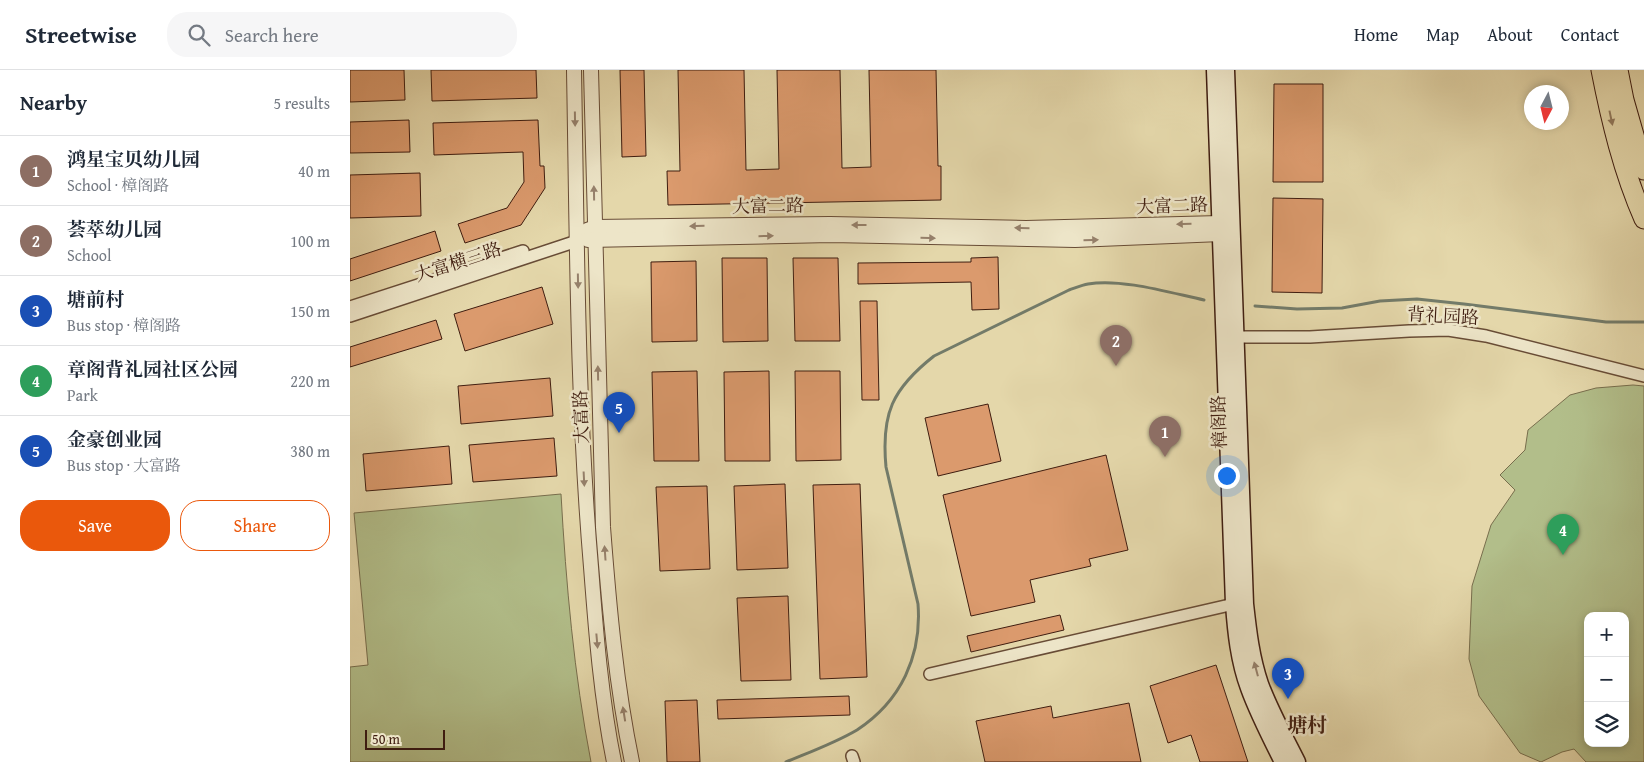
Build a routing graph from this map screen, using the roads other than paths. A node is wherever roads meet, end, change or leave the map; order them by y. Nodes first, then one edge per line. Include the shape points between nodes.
1 (574, 70) edge
2 (591, 70) edge
3 (1215, 70) edge
4 (1226, 70) edge
5 (1601, 70) edge
6 (1618, 70) edge
7 (1644, 170) edge
8 (1644, 219) edge
9 (1224, 228) junction
10 (595, 233) junction
11 (577, 237) junction
12 (350, 307) edge
13 (350, 316) edge
14 (1236, 337) junction
15 (1644, 376) edge
16 (1234, 604) junction
17 (930, 674) dead end
18 (614, 762) edge
19 (632, 762) edge
20 (1284, 762) edge
21 (1297, 762) edge

1 -> 11 street, 大富路
10 -> 2 street, 大富路
3 - 9 main road, 樟阁路
4 - 9 main road, 樟阁路
5 -> 8 highway via 1613,129
6 - 7 highway
9 - 10 street, 大富二路 via 830,224
9 - 14 main road, 樟阁路
9 - 16 main road, 樟阁路
10 - 11 street, 大富二路
19 -> 10 street, 大富路 via 617,667 603,527
11 - 12 street, 大富横三路
11 - 13 street, 大富横三路
11 -> 18 street, 大富路 via 587,526 601,680
14 - 15 street, 背礼园路 via 1448,330 1486,336
21 -> 14 main road, 樟阁路 via 1260,684 1248,631
16 - 17 street
16 - 20 main road, 樟阁路 via 1236,631 1248,687

